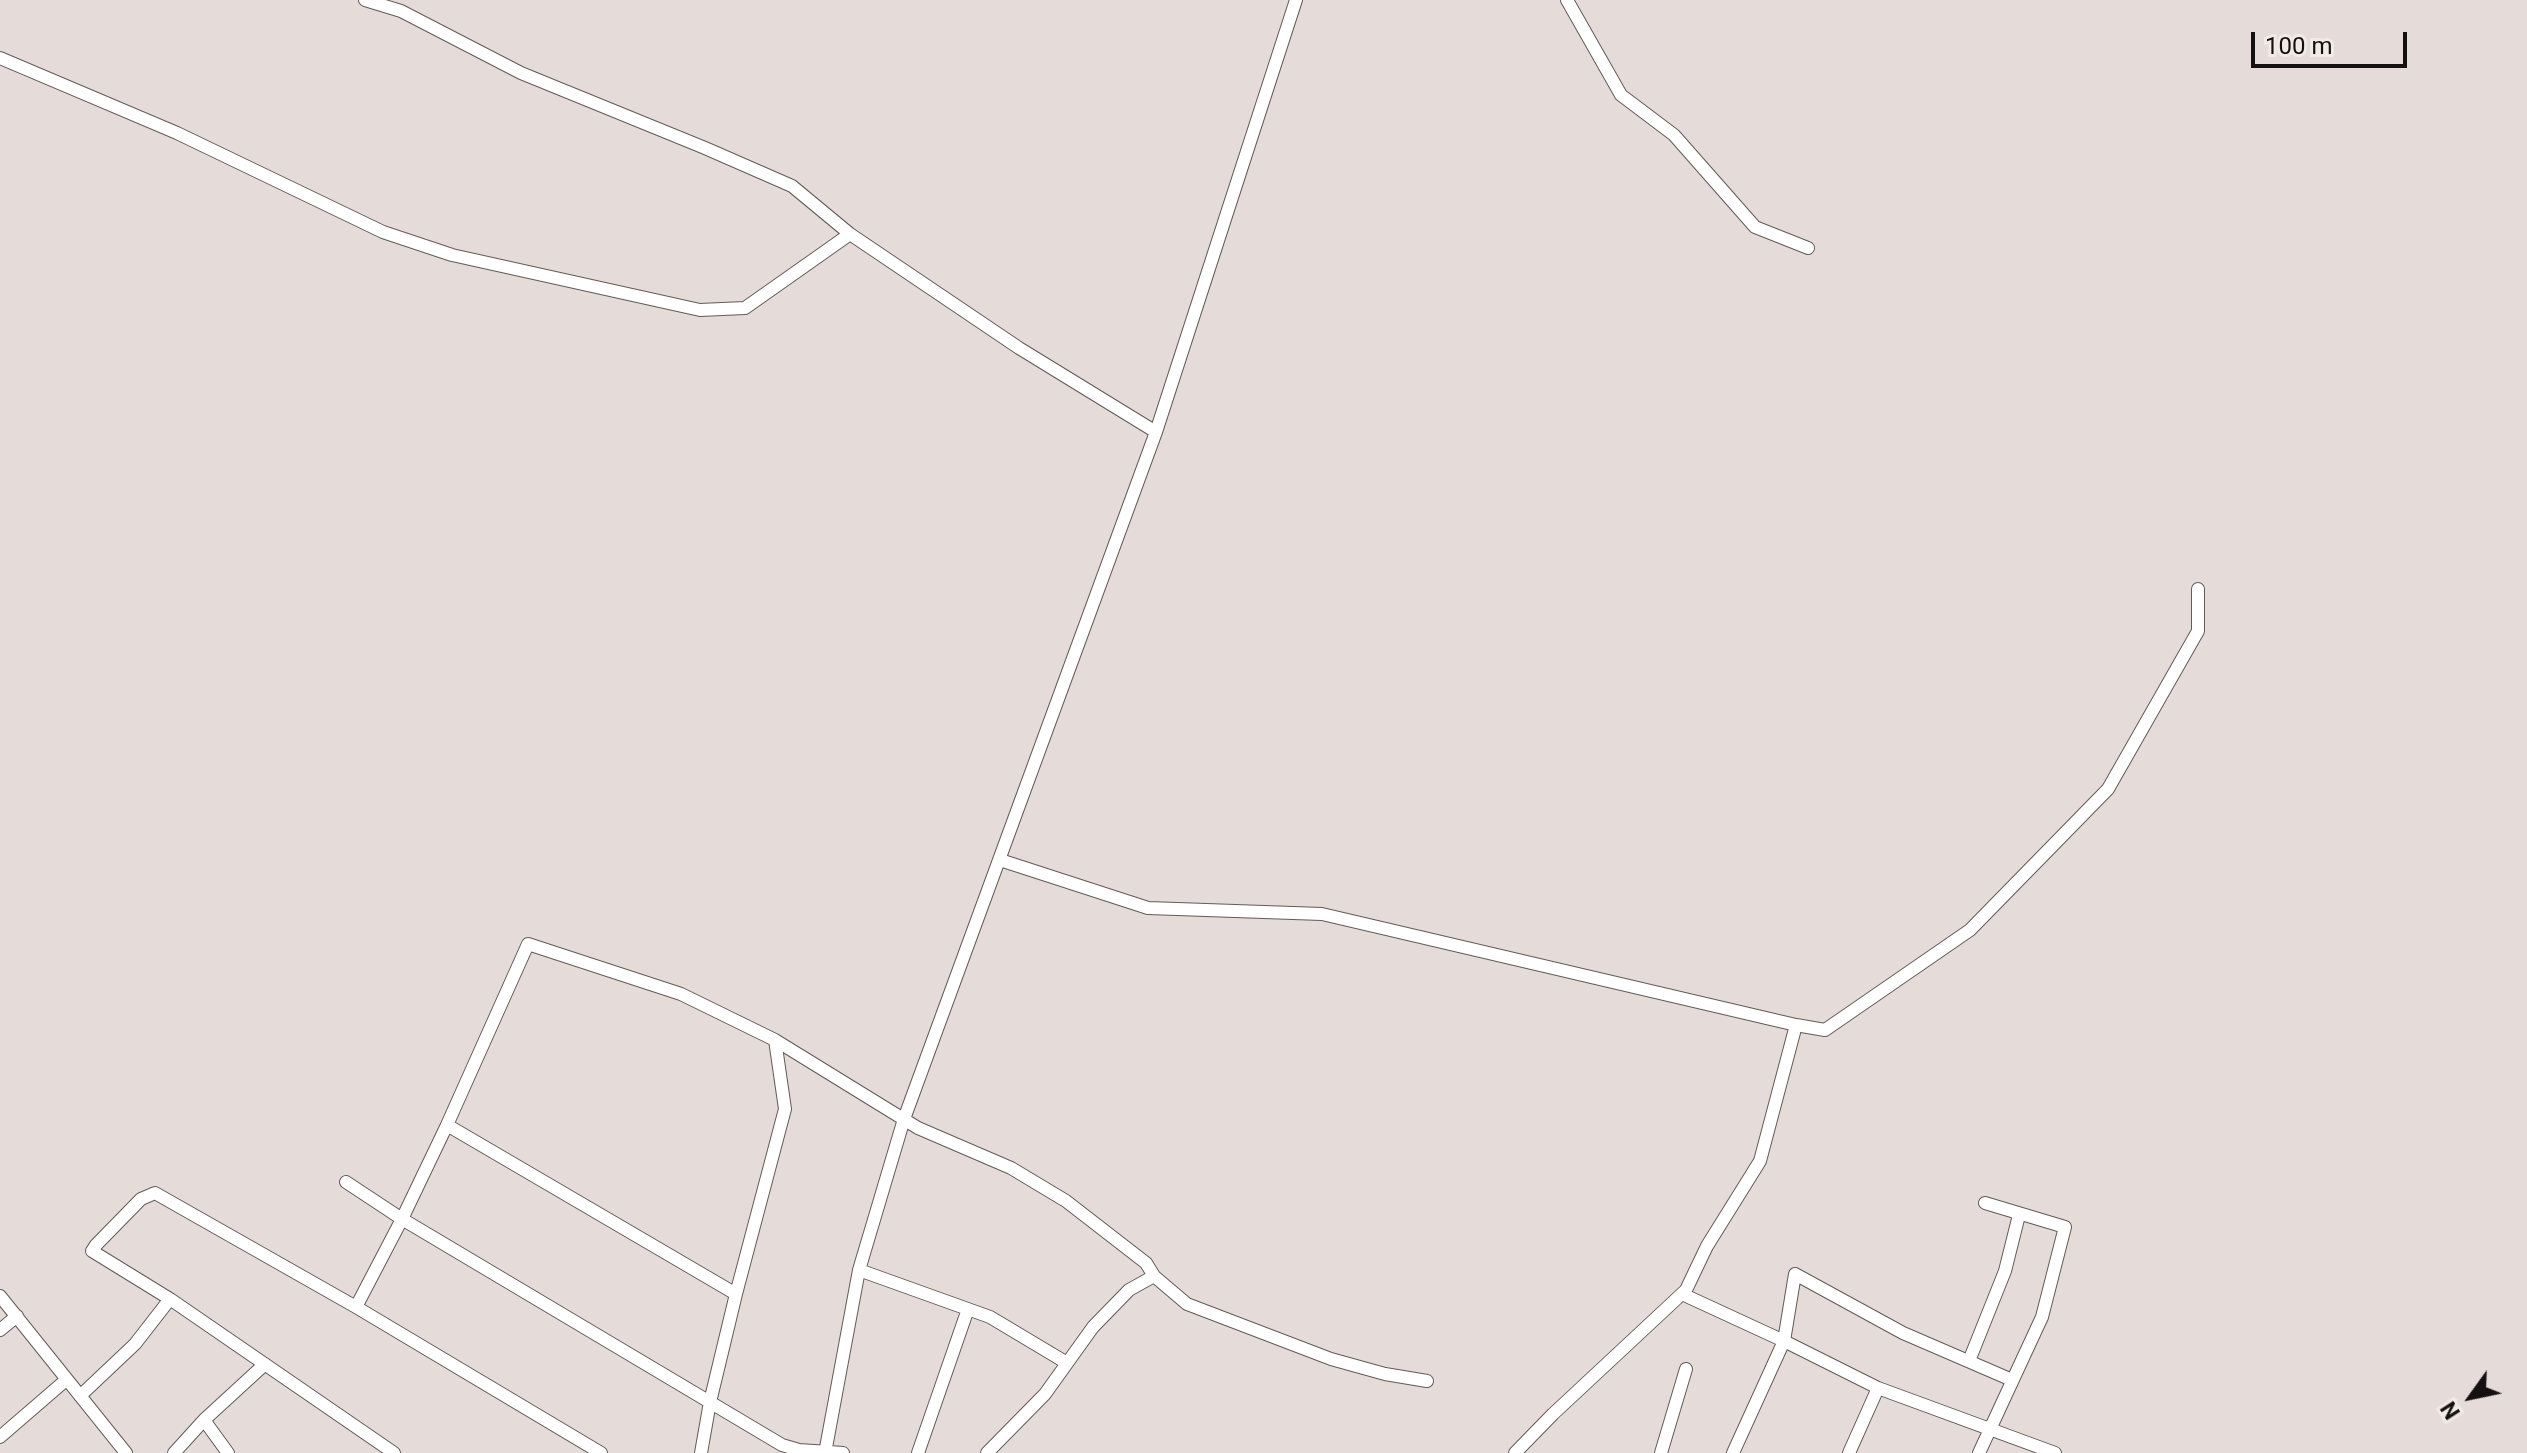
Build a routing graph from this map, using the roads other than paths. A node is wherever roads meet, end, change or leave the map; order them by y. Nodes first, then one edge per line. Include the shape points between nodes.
1 (365, 0) edge
2 (1296, 0) edge
3 (1567, 0) edge
4 (0, 58) edge
5 (850, 234) junction
6 (1808, 248) dead end
7 (1156, 432) junction
8 (2198, 589) dead end
9 (1000, 860) junction
10 (1796, 1025) junction
11 (775, 1040) junction
12 (904, 1119) junction
13 (447, 1125) junction
14 (346, 1182) dead end
15 (1985, 1203) dead end
16 (2019, 1215) junction
17 (402, 1219) junction
18 (859, 1270) junction
19 (1154, 1276) junction
20 (736, 1294) junction
21 (1682, 1294) junction
22 (0, 1296) edge
23 (170, 1299) junction
24 (356, 1307) junction
25 (968, 1309) junction
26 (17, 1316) junction
27 (0, 1330) edge
28 (1784, 1341) junction
29 (1969, 1361) junction
30 (1067, 1363) junction
31 (265, 1364) junction
32 (1686, 1369) dead end
33 (66, 1380) junction
34 (2012, 1380) junction
35 (1427, 1381) dead end
36 (1878, 1388) junction
37 (80, 1396) junction
38 (710, 1402) junction
39 (204, 1420) junction
40 (1990, 1430) junction
41 (0, 1437) edge
42 (826, 1452) edge
43 (126, 1453) edge
44 (174, 1453) edge
45 (228, 1453) edge
46 (394, 1453) edge
47 (601, 1453) edge
48 (701, 1453) edge
49 (843, 1453) edge
50 (918, 1453) edge
51 (987, 1453) edge
52 (1515, 1453) edge
53 (1661, 1453) edge
54 (1733, 1453) edge
55 (1849, 1453) edge
56 (1979, 1453) edge
57 (2055, 1453) edge

1 - 5 street via 401,11 521,73 792,186
2 - 7 street
3 - 6 street via 1621,95 1674,135 1755,227
4 - 5 street via 177,133 383,232 452,255 700,310 745,308
5 - 7 street
7 - 9 street
8 - 10 street via 2198,631 2108,789 1970,930 1825,1030
9 - 10 street via 1148,908 1322,914
9 - 12 street
10 - 21 street via 1760,1161
11 - 12 street
11 - 13 street via 681,994 528,944
11 - 20 street via 785,1109
12 - 18 street
12 - 19 street via 1011,1168 1066,1201 1146,1263
13 - 17 street
13 - 20 street
14 - 17 street
15 - 16 street
16 - 29 street via 2005,1271
16 - 34 street via 2065,1227 2042,1317
17 - 24 street
17 - 38 street
18 - 25 street
18 - 42 street
19 - 30 street via 1129,1290
19 - 35 street via 1202,1311 1331,1359
20 - 38 street
21 - 28 street
21 - 52 street
22 - 26 street
23 - 24 street via 92,1251 141,1199 155,1193
23 - 31 street
23 - 37 street via 135,1344
24 - 47 street
25 - 30 street
25 - 50 street
26 - 27 street
26 - 33 street
28 - 29 street via 1795,1274 1903,1333
28 - 36 street
28 - 54 street
29 - 34 street
30 - 51 street via 1045,1394
31 - 39 street
31 - 46 street
32 - 53 street
33 - 37 street
33 - 41 street
34 - 40 street
36 - 40 street
36 - 55 street
37 - 43 street
38 - 42 street via 782,1445
38 - 48 street
39 - 44 street
39 - 45 street
40 - 56 street
40 - 57 street
42 - 49 street

